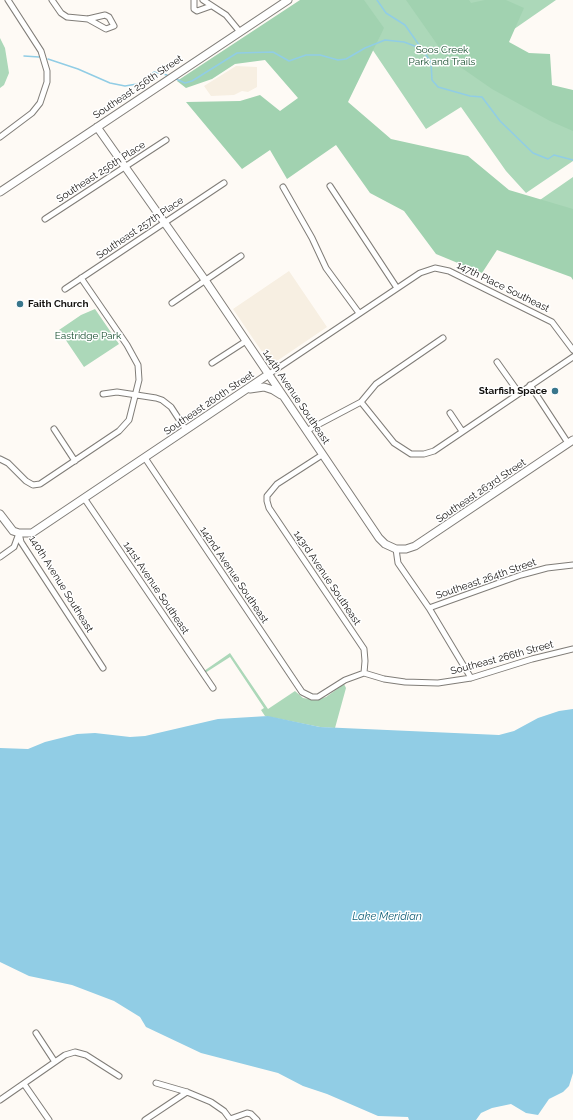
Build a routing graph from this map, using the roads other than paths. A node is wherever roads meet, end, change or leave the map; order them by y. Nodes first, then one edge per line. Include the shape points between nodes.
1 (8, 0) edge
2 (52, 0) edge
3 (194, 0) edge
4 (203, 0) edge
5 (288, 0) edge
6 (211, 6) junction
7 (88, 19) dead end
8 (240, 32) junction
9 (97, 127) junction
10 (0, 137) edge
11 (166, 140) dead end
12 (126, 166) junction
13 (224, 183) dead end
14 (330, 186) dead end
15 (283, 187) dead end
16 (0, 192) edge
17 (45, 219) dead end
18 (165, 222) junction
19 (241, 256) dead end
20 (435, 268) joint
21 (81, 278) junction
22 (205, 280) junction
23 (397, 288) junction
24 (65, 289) dead end
25 (172, 303) dead end
26 (359, 313) junction
27 (443, 338) dead end
28 (246, 341) junction
29 (573, 350) edge
30 (573, 357) edge
31 (497, 362) dead end
32 (212, 363) dead end
33 (269, 374) junction
34 (530, 385) junction
35 (244, 391) junction
36 (519, 393) junction
37 (103, 394) dead end
38 (136, 395) junction
39 (286, 399) junction
40 (361, 402) junction
41 (450, 413) dead end
42 (54, 429) dead end
43 (186, 430) junction
44 (308, 430) junction
45 (462, 431) junction
46 (571, 442) edge
47 (322, 454) junction
48 (145, 458) junction
49 (0, 459) edge
50 (76, 461) junction
51 (84, 498) junction
52 (0, 514) edge
53 (19, 533) junction
54 (396, 549) junction
55 (0, 557) edge
56 (573, 565) edge
57 (429, 608) junction
58 (573, 649) edge
59 (103, 668) dead end
60 (364, 673) junction
61 (471, 678) junction
62 (213, 688) dead end
63 (36, 1034) dead end
64 (55, 1062) junction
65 (120, 1076) dead end
66 (156, 1083) dead end
67 (24, 1084) junction
68 (187, 1092) junction
69 (0, 1100) edge
70 (48, 1120) edge
71 (145, 1120) edge
72 (229, 1120) edge
73 (257, 1120) edge

1 - 10 street via 35,40 48,71 45,92 32,113
2 - 7 street via 67,17
3 - 6 street via 194,8 197,11
4 - 6 street
5 - 8 street, Southeast 256th Street
6 - 8 street via 226,15
8 - 9 street, Southeast 256th Street
9 - 12 street, 144th Avenue Southeast
9 - 16 street, Southeast 256th Street
11 - 12 street, Southeast 256th Place
12 - 17 street, Southeast 256th Place
12 - 18 street, 144th Avenue Southeast
13 - 18 street, Southeast 257th Place
14 - 23 street
15 - 26 street via 326,268
18 - 21 street, Southeast 257th Place
18 - 22 street, 144th Avenue Southeast
19 - 22 street
20 - 23 street, Southeast 260th Street via 420,273
20 - 29 street, 147th Place Southeast via 449,271 552,322
21 - 24 street, Southeast 257th Place
21 - 38 street via 136,359 140,375
22 - 25 street
22 - 28 street, 144th Avenue Southeast
23 - 26 street, Southeast 260th Street
26 - 33 street, Southeast 260th Street
27 - 40 street via 376,384
28 - 32 street
28 - 33 street, 144th Avenue Southeast
30 - 34 street
31 - 36 street
33 - 35 street, Southeast 260th Street
33 - 39 street, 144th Avenue Southeast
34 - 36 street
34 - 46 street
35 - 39 street via 259,387 268,388
35 - 43 street, Southeast 260th Street
36 - 45 street
37 - 38 street via 117,392
38 - 43 street via 156,398 167,403
38 - 50 street via 125,426
39 - 44 street, 144th Avenue Southeast
40 - 44 street
40 - 45 street via 394,442 411,454 424,454 434,450
41 - 45 street
42 - 50 street
43 - 48 street, Southeast 260th Street
44 - 47 street, 144th Avenue Southeast
46 - 54 street, Southeast 263rd Street via 427,539 406,549
47 - 54 street, 144th Avenue Southeast via 379,538
47 - 60 street, 143rd Avenue Southeast via 277,484 267,496 269,508 364,649
48 - 51 street, Southeast 260th Street
48 - 60 street, 142nd Avenue Southeast via 304,694 312,697 322,696 345,680
49 - 50 street via 33,485 47,481
51 - 53 street, Southeast 260th Street via 32,532
51 - 62 street, 141st Avenue Southeast
52 - 53 street, 140th Avenue Southeast via 7,525
53 - 55 street via 14,547
53 - 59 street, 140th Avenue Southeast via 21,542
54 - 57 street via 398,563
56 - 57 street, Southeast 264th Street via 521,575
57 - 61 street
58 - 61 street, Southeast 266th Street
60 - 61 street, Southeast 266th Street via 405,682 438,683
63 - 64 street
64 - 65 street via 75,1052 86,1055
64 - 67 street
66 - 68 street
67 - 69 street
67 - 70 street
68 - 71 street
68 - 72 street via 218,1106
72 - 73 street via 247,1113

